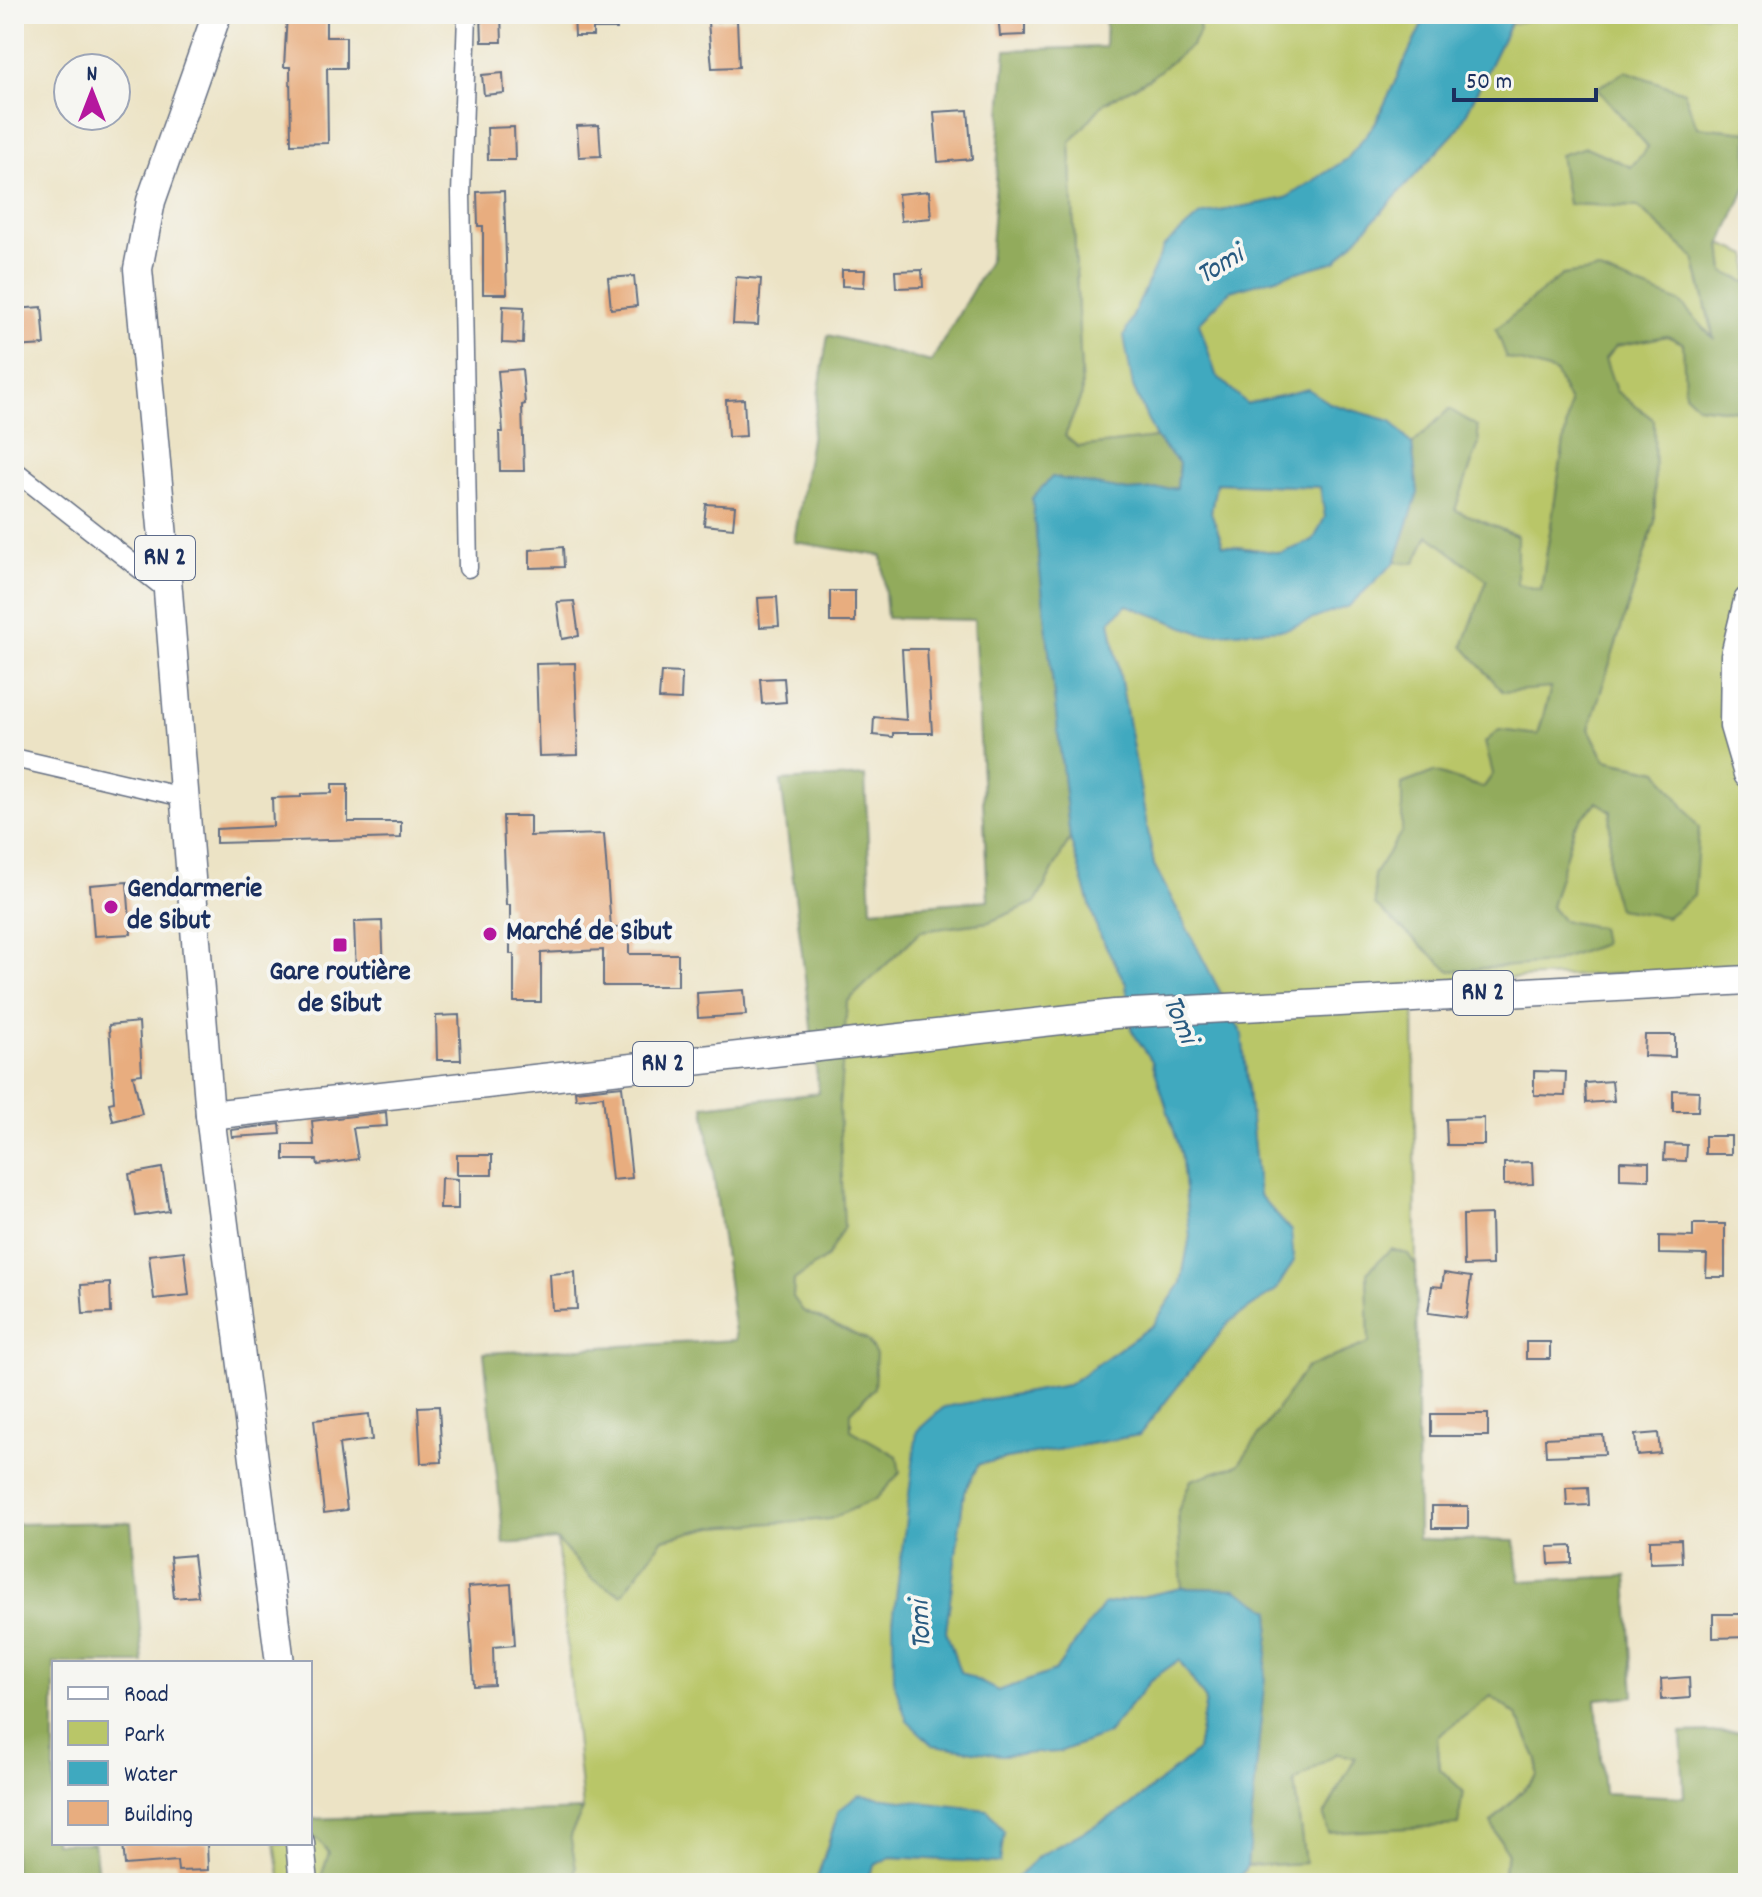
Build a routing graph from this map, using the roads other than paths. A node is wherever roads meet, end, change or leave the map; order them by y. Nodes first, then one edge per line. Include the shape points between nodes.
1 (217, 14) edge
2 (467, 14) edge
3 (14, 470) edge
4 (468, 568) dead end
5 (168, 591) junction
6 (1748, 601) edge
7 (14, 758) edge
8 (1748, 774) edge
9 (183, 797) junction
10 (1748, 980) edge
11 (210, 1115) junction
12 (280, 1661) edge
13 (300, 1845) edge
14 (304, 1883) edge

1 - 5 main road, RN 2 via 151,201 138,269
2 - 4 street via 461,194
3 - 5 street
5 - 9 main road, RN 2
6 - 8 main road via 1735,655 1734,726
7 - 9 street
9 - 11 main road, RN 2
10 - 11 main road, RN 2 via 1115,1014
11 - 12 main road, RN 2
13 - 14 main road

